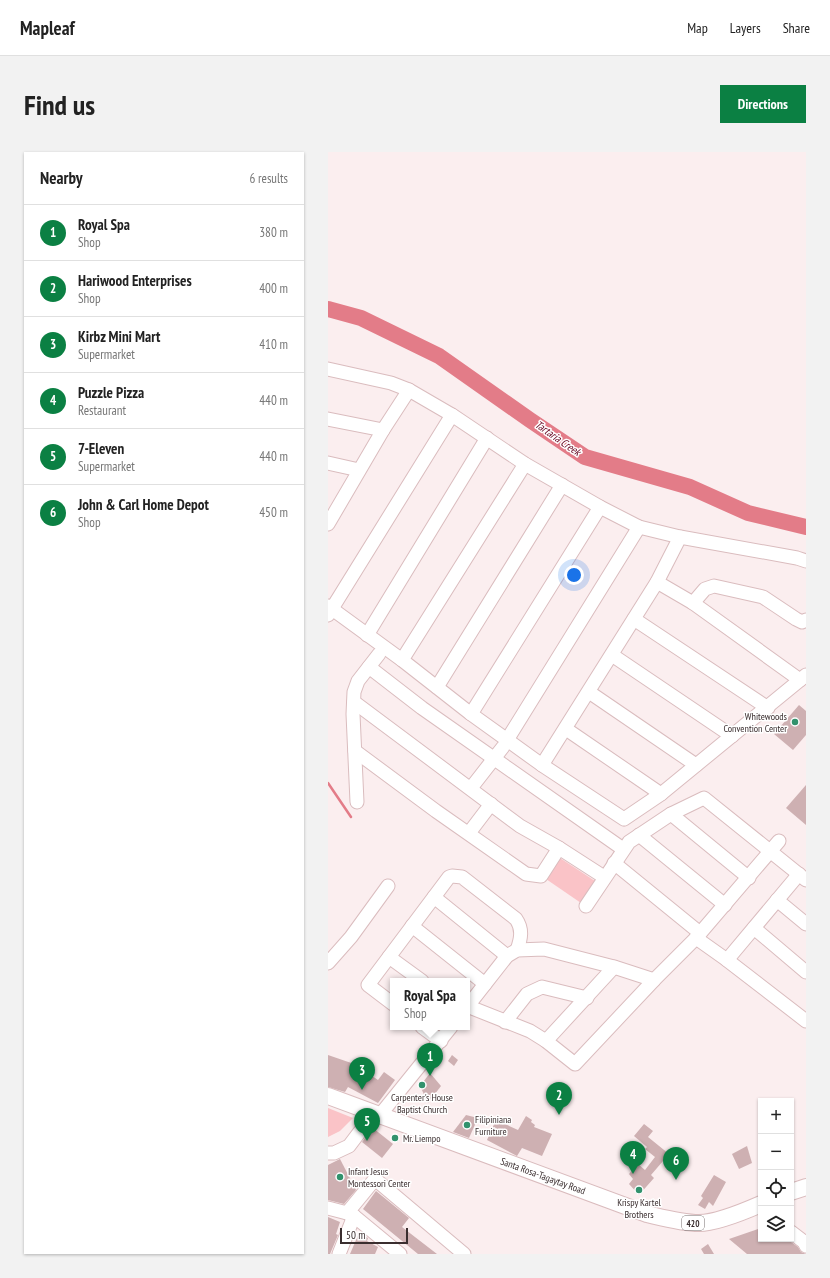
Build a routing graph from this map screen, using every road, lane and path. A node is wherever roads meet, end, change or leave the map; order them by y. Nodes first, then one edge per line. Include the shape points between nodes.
1 (328, 369) edge
2 (409, 390) junction
3 (452, 415) junction
4 (328, 419) edge
5 (383, 430) junction
6 (487, 438) junction
7 (328, 463) edge
8 (525, 464) junction
9 (359, 470) junction
10 (562, 485) junction
11 (600, 507) junction
12 (328, 524) edge
13 (639, 527) junction
14 (680, 537) junction
15 (806, 561) edge
16 (657, 582) junction
17 (693, 603) junction
18 (329, 610) edge
19 (634, 619) junction
20 (806, 620) edge
21 (367, 635) junction
22 (379, 654) dead end
23 (612, 655) junction
24 (402, 660) junction
25 (369, 667) junction
26 (803, 678) edge
27 (437, 687) junction
28 (588, 692) junction
29 (354, 702) junction
30 (768, 708) junction
31 (471, 714) junction
32 (566, 729) junction
33 (732, 736) junction
34 (505, 743) junction
35 (355, 751) junction
36 (494, 759) junction
37 (542, 765) junction
38 (696, 765) junction
39 (471, 788) junction
40 (661, 794) junction
41 (356, 802) dead end
42 (491, 804) junction
43 (672, 814) junction
44 (469, 833) junction
45 (639, 834) junction
46 (779, 841) dead end
47 (559, 848) junction
48 (623, 849) junction
49 (771, 851) junction
50 (614, 863) junction
51 (604, 877) junction
52 (803, 877) edge
53 (749, 878) junction
54 (388, 886) dead end
55 (434, 897) junction
56 (778, 900) junction
57 (725, 905) junction
58 (586, 906) dead end
59 (806, 924) edge
60 (412, 926) junction
61 (754, 928) junction
62 (698, 935) junction
63 (512, 953) junction
64 (389, 957) junction
65 (727, 960) junction
66 (328, 963) edge
67 (614, 967) junction
68 (806, 972) edge
69 (418, 978) edge
70 (654, 980) junction
71 (485, 984) junction
72 (587, 998) junction
73 (390, 1002) edge
74 (470, 1003) edge
75 (470, 1008) edge
76 (806, 1021) edge
77 (505, 1022) junction
78 (426, 1030) edge
79 (449, 1030) edge
80 (440, 1041) junction
81 (546, 1041) junction
82 (328, 1096) edge
83 (377, 1114) junction
84 (328, 1153) edge
85 (806, 1187) edge
86 (794, 1191) edge
87 (758, 1207) edge
88 (328, 1208) edge
89 (350, 1215) junction
90 (794, 1234) edge
91 (805, 1243) edge
92 (394, 1252) edge
93 (461, 1253) edge
94 (339, 1254) edge

1 - 2 street via 391,383
2 - 3 street
2 - 5 street
3 - 6 street
3 - 18 street
4 - 5 street
5 - 9 street
6 - 8 street
6 - 21 street
7 - 9 street
8 - 10 street
8 - 24 street
9 - 12 street
10 - 11 street
10 - 27 street
11 - 13 street
11 - 31 street
13 - 14 street
13 - 34 street
14 - 15 street
14 - 16 street
16 - 17 street
16 - 19 street
17 - 20 street via 705,588 714,586 763,597 796,619 802,622
17 - 26 street
18 - 21 street
19 - 23 street
19 - 30 street
21 - 24 street
22 - 25 street
23 - 28 street
23 - 33 street
24 - 27 street
25 - 29 street via 356,685
25 - 36 street
26 - 30 street
27 - 31 street
28 - 32 street
28 - 38 street
29 - 35 street
29 - 39 street
30 - 33 street
31 - 34 street
32 - 37 street
32 - 40 street
33 - 38 street
34 - 36 street
34 - 37 street
35 - 41 street
35 - 44 street
36 - 39 street
36 - 48 street
37 - 40 street via 624,819
38 - 40 street
39 - 42 street
42 - 44 street
42 - 47 street via 520,826
43 - 45 street
43 - 49 street via 704,798
43 - 53 street
44 - 47 street via 526,874 541,876
45 - 48 street
45 - 57 street
46 - 49 street
47 - 51 street
48 - 50 street
49 - 52 street
49 - 53 street
50 - 51 street
50 - 62 street
51 - 58 street
52 - 56 street
53 - 57 street
54 - 66 street via 351,938
55 - 60 street
55 - 63 street
55 - 63 street via 449,877 462,877 520,924 521,937
56 - 59 street
56 - 61 street
57 - 62 street
60 - 64 street
60 - 71 street
61 - 65 street
61 - 68 street
62 - 65 street
62 - 70 street
63 - 67 street via 544,949
63 - 71 street
64 - 69 street
64 - 73 street via 368,986
65 - 76 street
67 - 70 street
67 - 72 street
70 - 81 street via 575,1064
71 - 74 street
72 - 77 street via 542,987 527,994
72 - 81 street
75 - 77 street
77 - 81 street via 530,1031
78 - 80 street
79 - 80 street
80 - 83 street
82 - 83 main road, Santa Rosa-Tagaytay Road / 420
83 - 84 street via 349,1146
83 - 87 main road, Santa Rosa-Tagaytay Road / 420 via 626,1207 670,1220 708,1222
85 - 86 main road
88 - 89 street
89 - 92 street
89 - 93 street via 375,1179
89 - 94 street
90 - 91 street

